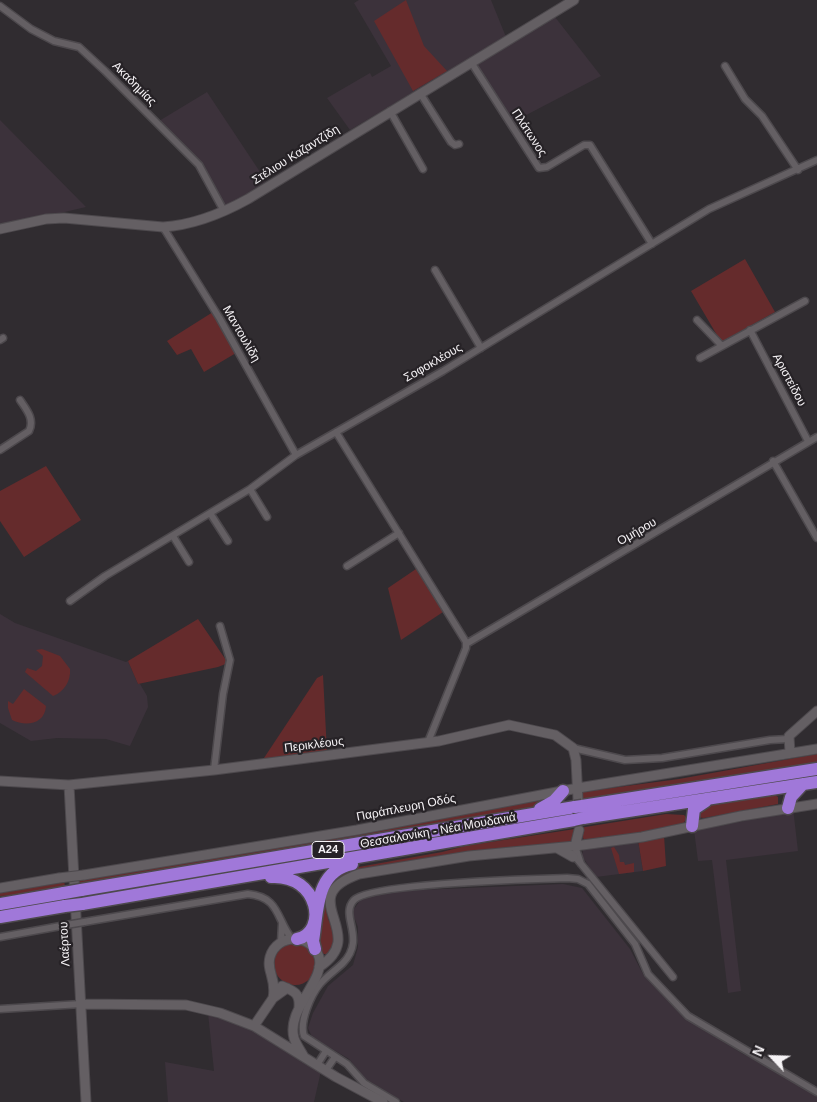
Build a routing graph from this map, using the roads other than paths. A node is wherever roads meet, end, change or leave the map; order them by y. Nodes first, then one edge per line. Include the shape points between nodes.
1 (574, 0) edge
2 (0, 6) edge
3 (471, 62) junction
4 (725, 66) dead end
5 (420, 92) junction
6 (390, 111) junction
7 (459, 144) dead end
8 (817, 160) edge
9 (423, 169) dead end
10 (798, 170) junction
11 (224, 211) junction
12 (163, 227) junction
13 (0, 229) edge
14 (652, 244) junction
15 (435, 270) dead end
16 (806, 301) dead end
17 (697, 320) dead end
18 (750, 330) junction
19 (722, 346) junction
20 (481, 348) junction
21 (700, 358) dead end
22 (20, 400) dead end
23 (336, 432) junction
24 (817, 437) edge
25 (808, 441) junction
26 (0, 450) edge
27 (296, 455) junction
28 (773, 461) junction
29 (250, 489) junction
30 (210, 513) junction
31 (267, 517) dead end
32 (399, 533) junction
33 (173, 536) junction
34 (817, 538) edge
35 (228, 541) dead end
36 (189, 562) dead end
37 (347, 566) dead end
38 (70, 601) dead end
39 (220, 626) dead end
40 (466, 644) junction
41 (817, 712) edge
42 (433, 730) junction
43 (788, 739) junction
44 (439, 741) junction
45 (428, 742) junction
46 (573, 748) junction
47 (817, 749) edge
48 (790, 753) junction
49 (817, 769) edge
50 (214, 770) junction
51 (0, 781) edge
52 (817, 782) edge
53 (803, 784) junction
54 (69, 785) junction
55 (578, 788) junction
56 (769, 790) junction
57 (563, 791) junction
58 (722, 796) junction
59 (670, 804) junction
60 (817, 804) edge
61 (788, 808) junction
62 (579, 814) junction
63 (506, 818) junction
64 (692, 826) junction
65 (483, 835) junction
66 (575, 846) junction
67 (552, 847) junction
68 (573, 857) junction
69 (583, 867) junction
70 (0, 888) edge
71 (135, 895) junction
72 (0, 904) edge
73 (0, 917) edge
74 (282, 922) junction
75 (0, 936) edge
76 (294, 938) junction
77 (281, 942) junction
78 (317, 952) junction
79 (334, 955) junction
80 (319, 967) junction
81 (673, 977) dead end
82 (274, 979) junction
83 (312, 982) junction
84 (288, 988) junction
85 (274, 998) junction
86 (80, 1004) junction
87 (299, 1008) junction
88 (0, 1009) edge
89 (254, 1026) junction
90 (326, 1051) junction
91 (302, 1053) junction
92 (335, 1056) junction
93 (319, 1063) junction
94 (328, 1068) junction
95 (817, 1092) edge
96 (86, 1102) edge
97 (383, 1102) edge
98 (396, 1102) edge

1 - 3 street, Στέλιου Καζαντζίδη
2 - 11 street, Ακαδημίας via 46,37 79,47 199,165
3 - 5 street, Στέλιου Καζαντζίδη
3 - 14 street, Πλάτωνος via 539,168 590,145
4 - 10 street via 745,99 762,116
5 - 6 street, Στέλιου Καζαντζίδη
5 - 7 street via 450,142
6 - 9 street
6 - 11 street, Στέλιου Καζαντζίδη
8 - 10 street, Σοφοκλέους
10 - 14 street, Σοφοκλέους via 716,205
11 - 12 street, Στέλιου Καζαντζίδη via 192,223
12 - 13 street, Στέλιου Καζαντζίδη via 64,218
12 - 27 street, Μαντουλίδη via 220,319
14 - 20 street, Σοφοκλέους
15 - 20 street
16 - 18 street
17 - 19 street
18 - 19 street
18 - 25 street, Αριστείδου
19 - 21 street
20 - 23 street, Σοφοκλέους
22 - 26 street via 29,413 32,426
23 - 27 street, Σοφοκλέους
23 - 32 street
24 - 25 street, Ομήρου
25 - 28 street, Ομήρου
27 - 29 street, Σοφοκλέους
28 - 34 street
28 - 40 street, Ομήρου
29 - 30 street, Σοφοκλέους
29 - 31 street
30 - 33 street, Σοφοκλέους
30 - 35 street
32 - 37 street
32 - 40 street
33 - 36 street
33 - 38 street, Σοφοκλέους via 85,588
39 - 50 street via 230,660
40 - 42 street
41 - 43 street
42 - 44 street
42 - 45 street
43 - 46 street via 662,758 625,760
43 - 48 street
44 - 45 street, Περικλέους
44 - 46 street, Περικλέους via 509,725 555,736
45 - 50 street, Περικλέους
46 - 55 street
47 - 48 street, Παράπλευρη Οδός
48 - 55 street, Παράπλευρη Οδός
49 - 62 highway, Θεσσαλονίκη - Νέα Μουδανιά / Α24
50 - 54 street, Περικλέους
51 - 54 street, Περικλέους
52 - 53 highway, Θεσσαλονίκη - Νέα Μουδανιά / Α24
53 - 56 highway, Θεσσαλονίκη - Νέα Μουδανιά / Α24
53 - 61 highway via 791,796
54 - 86 street, Λαέρτου
55 - 57 street, Παράπλευρη Οδός
55 - 62 street
56 - 58 highway, Θεσσαλονίκη - Νέα Μουδανιά / Α24
56 - 61 highway via 783,798
57 - 63 highway via 546,807
57 - 70 street, Παράπλευρη Οδός, bridge via 357,830
58 - 59 highway, Θεσσαλονίκη - Νέα Μουδανιά / Α24
58 - 64 highway via 694,808
59 - 62 highway, Θεσσαλονίκη - Νέα Μουδανιά / Α24
59 - 64 highway via 686,814
60 - 61 street
61 - 64 street
62 - 63 highway, Θεσσαλονίκη - Νέα Μουδανιά / Α24
62 - 65 highway, Θεσσαλονίκη - Νέα Μουδανιά / Α24
62 - 66 street
63 - 72 highway, Θεσσαλονίκη - Νέα Μουδανιά / Α24, bridge
64 - 66 street
65 - 71 highway, Θεσσαλονίκη - Νέα Μουδανιά / Α24
65 - 78 highway via 443,848 347,865 333,872 320,892 313,941
66 - 67 street
66 - 68 street
66 - 69 street
67 - 68 street
67 - 79 street via 455,858 359,874 344,880 333,893 330,905 340,937
68 - 69 street
69 - 81 street
71 - 73 highway, Θεσσαλονίκη - Νέα Μουδανιά / Α24, bridge
71 - 76 highway via 261,877 289,877 306,888 314,906 311,931 304,937
74 - 75 street, bridge via 270,902 248,894
74 - 76 street
74 - 77 street
76 - 77 street
76 - 78 street via 310,944
77 - 82 street via 270,956
78 - 79 street via 325,957
78 - 80 street
79 - 80 street
80 - 83 street
82 - 84 street
82 - 85 street
83 - 84 street via 299,989
83 - 87 street
84 - 85 street
84 - 87 street via 298,995
85 - 89 street
86 - 88 street
86 - 89 street via 186,1005
86 - 96 street, Λαέρτου
87 - 91 street via 293,1033
89 - 91 street
90 - 92 street
90 - 93 street
90 - 95 street via 304,1036 302,1030 319,986 352,949 354,932 348,909 356,898 399,888 574,878 588,884 635,944 648,974 688,1016
91 - 93 street
92 - 94 street
92 - 98 street via 364,1083
93 - 94 street
94 - 97 street

